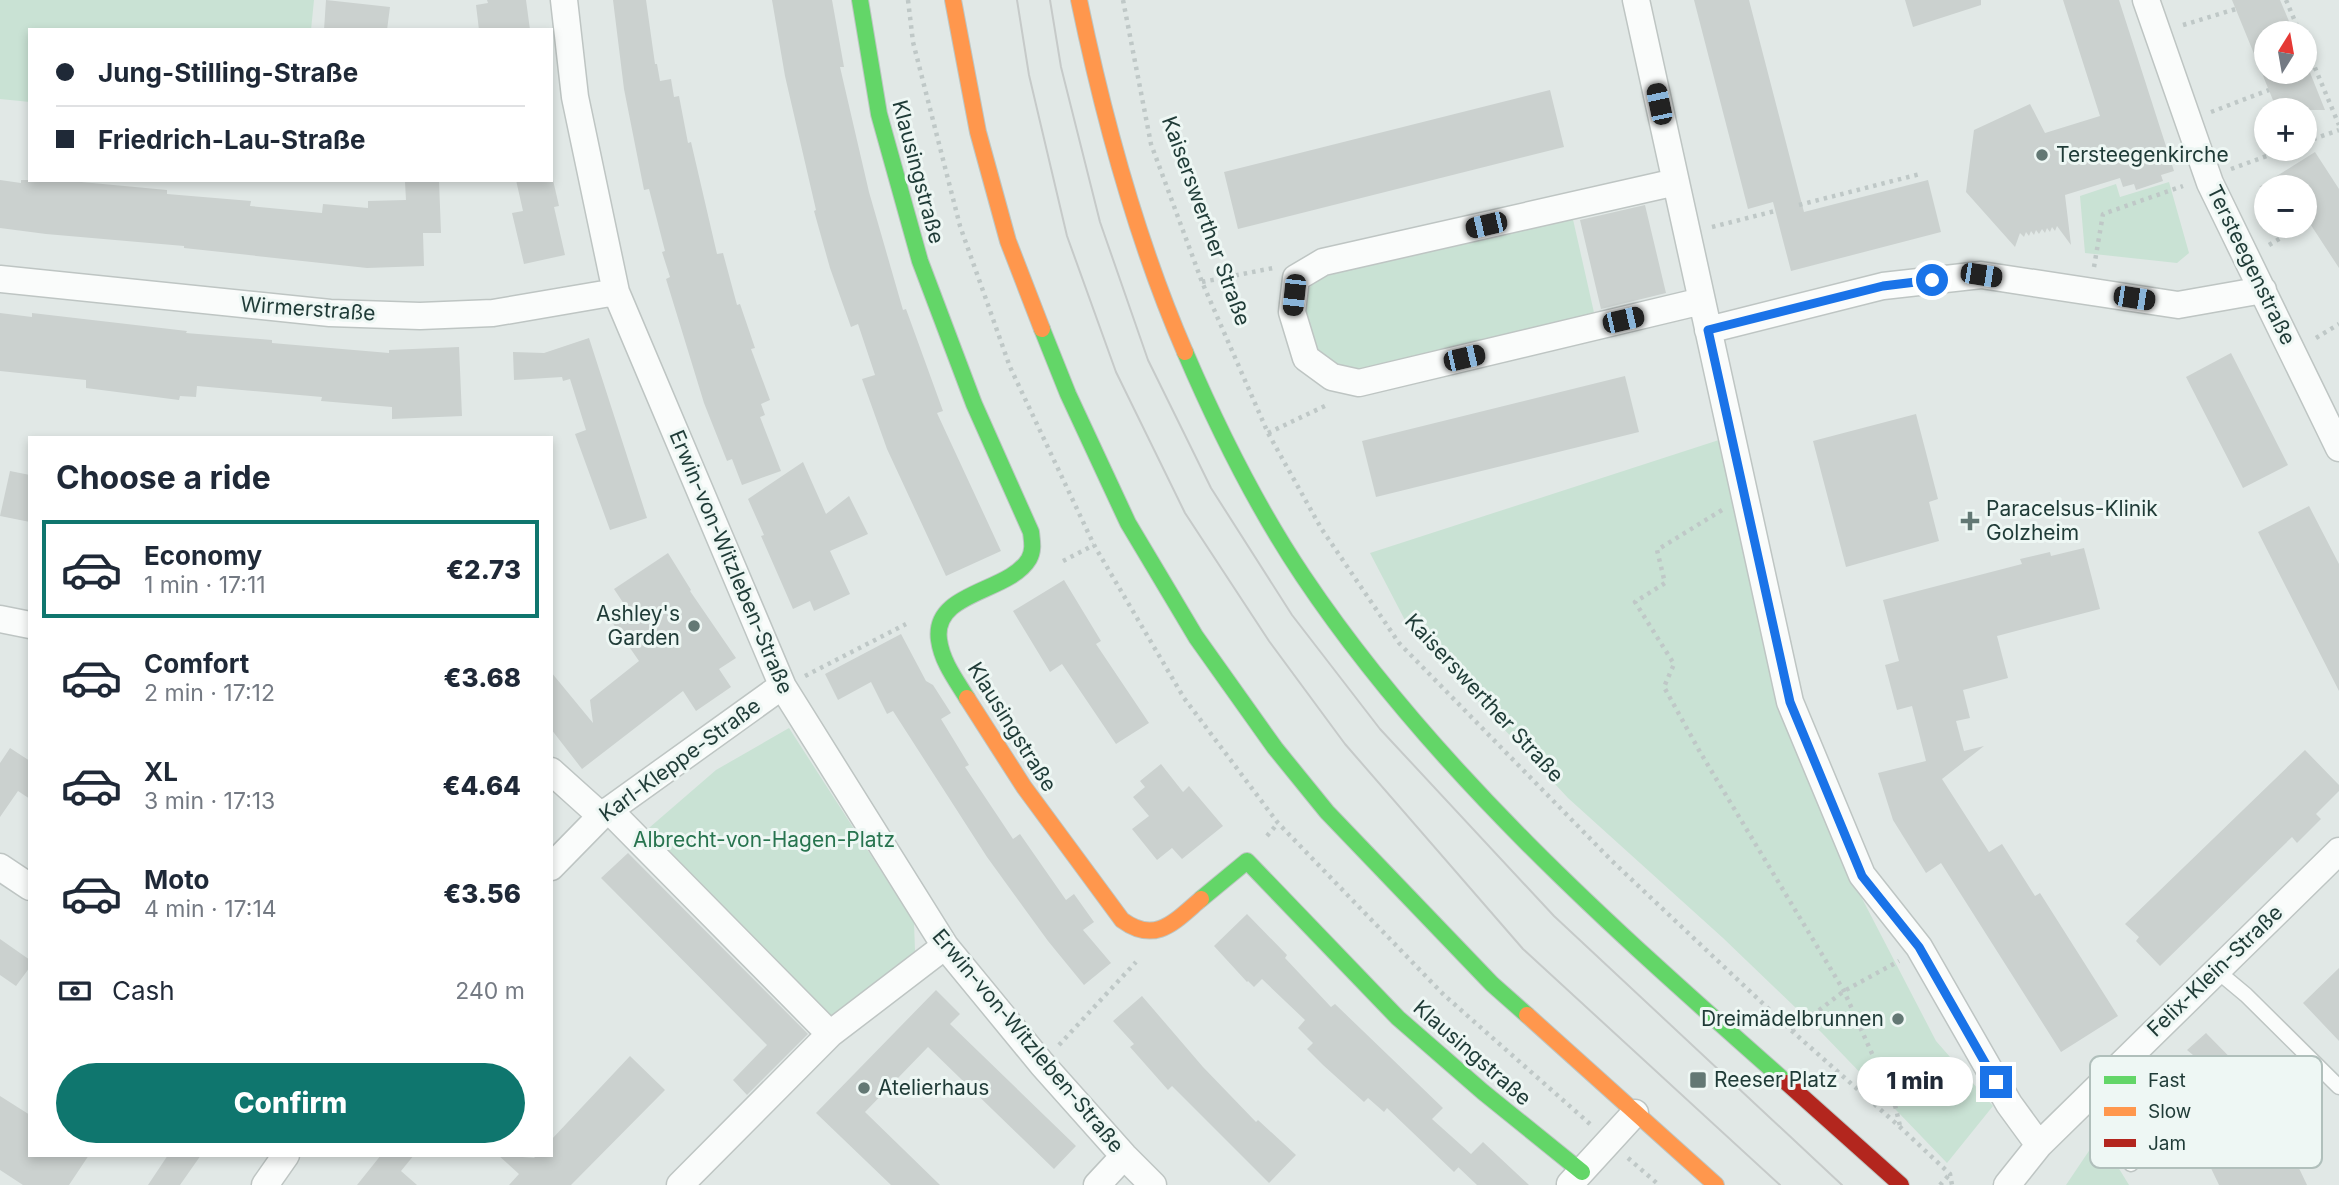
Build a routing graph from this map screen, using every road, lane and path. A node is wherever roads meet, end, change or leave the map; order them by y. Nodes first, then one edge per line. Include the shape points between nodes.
1 (564, 0) edge
2 (860, 0) edge
3 (953, 0) edge
4 (1079, 0) edge
5 (1123, 0) edge
6 (1636, 0) edge
7 (2146, 0) edge
8 (2286, 0) edge
9 (2236, 9) dead end
10 (2295, 21) edge
11 (2156, 33) junction
12 (2317, 73) edge
13 (2269, 90) dead end
14 (2188, 121) junction
15 (2339, 127) edge
16 (2317, 137) edge
17 (2254, 160) edge
18 (1920, 174) dead end
19 (2208, 177) junction
20 (1676, 182) junction
21 (1799, 205) dead end
22 (1775, 211) dead end
23 (1687, 233) junction
24 (2282, 238) edge
25 (2248, 258) junction
26 (1296, 278) junction
27 (0, 279) edge
28 (1202, 282) junction
29 (2263, 290) junction
30 (616, 292) junction
31 (2090, 292) junction
32 (1702, 301) junction
33 (1708, 330) junction
34 (1332, 377) junction
35 (1268, 433) junction
36 (2339, 448) edge
37 (1746, 504) junction
38 (0, 619) edge
39 (939, 624) junction
40 (28, 625) edge
41 (782, 686) junction
42 (553, 773) edge
43 (605, 813) junction
44 (2339, 851) edge
45 (553, 865) edge
46 (0, 867) edge
47 (28, 886) edge
48 (1143, 932) junction
49 (945, 946) junction
50 (1890, 967) dead end
51 (2216, 970) junction
52 (1844, 991) junction
53 (1792, 1031) junction
54 (830, 1034) junction
55 (2129, 1056) edge
56 (2308, 1056) edge
57 (1042, 1064) junction
58 (2322, 1070) edge
59 (2339, 1087) edge
60 (2090, 1094) edge
61 (2087, 1097) junction
62 (2090, 1102) edge
63 (1634, 1113) junction
64 (1900, 1126) junction
65 (1609, 1141) junction
66 (2039, 1144) junction
67 (1124, 1156) junction
68 (285, 1157) edge
69 (1950, 1174) junction
70 (1575, 1178) edge
71 (265, 1185) edge
72 (680, 1185) edge
73 (1097, 1185) edge
74 (1153, 1185) edge
75 (1659, 1185) edge
76 (1716, 1185) edge
77 (1901, 1185) edge
78 (1940, 1185) edge
79 (1952, 1185) edge
80 (2007, 1185) edge

1 - 30 street, Erwin-von-Witzleben-Straße via 575,97
2 - 39 street, Klausingstraße via 879,114 920,261 1033,546 1019,570 950,607
3 - 63 street via 978,132 1008,241 1068,394 1128,523 1196,637 1327,812 1492,984
4 - 77 street via 1113,147 1190,365 1237,463 1302,575 1366,662 1482,797 1585,900
5 - 28 path, Kaiserswerther Straße via 1152,144
6 - 20 street
7 - 11 street, Tersteegenstraße
8 - 10 path
9 - 11 path
11 - 14 street, Tersteegenstraße
12 - 15 path
13 - 14 path
14 - 19 street, Tersteegenstraße
15 - 16 path
17 - 19 path
18 - 21 path
19 - 25 street, Tersteegenstraße
19 - 31 path via 2103,214
20 - 23 street
20 - 26 street via 1323,262
22 - 23 path
23 - 32 street
24 - 25 path
25 - 29 street, Tersteegenstraße
26 - 28 path via 1278,267
26 - 34 street via 1292,312 1306,358
27 - 30 street, Wirmerstraße via 330,313 420,316 493,313
28 - 35 path, Kaiserswerther Straße
29 - 31 street via 2178,305
29 - 36 street, Tersteegenstraße
30 - 41 street, Erwin-von-Witzleben-Straße
31 - 33 street via 1981,275 1883,286
32 - 33 street
32 - 34 street via 1359,383
33 - 37 street
34 - 35 path via 1329,405
35 - 53 path, Kaiserswerther Straße via 1321,528 1399,643 1612,861
37 - 52 path via 1727,506 1657,550 1665,583 1634,602 1674,664 1664,687
37 - 66 street via 1790,702 1862,876 1919,947 2009,1104
38 - 40 street
39 - 41 path via 913,620
39 - 48 street, Klausingstraße via 945,660 1029,794 1116,915
41 - 43 street, Karl-Kleppe-Straße
41 - 49 street, Erwin-von-Witzleben-Straße
42 - 43 street
43 - 45 street, Karl-Kleppe-Straße
43 - 54 street
44 - 51 street, Felix-Klein-Straße
46 - 47 street
48 - 57 path via 1140,958
48 - 70 street, Klausingstraße via 1168,927 1247,861 1398,1018
49 - 54 street
49 - 57 street, Erwin-von-Witzleben-Straße
50 - 52 path
51 - 55 street, Felix-Klein-Straße
51 - 56 lane
52 - 53 path
52 - 64 path
53 - 64 path, Kaiserswerther Straße
54 - 72 street
57 - 67 street, Erwin-von-Witzleben-Straße
58 - 59 lane
60 - 61 street, Felix-Klein-Straße
61 - 62 lane
61 - 66 street, Felix-Klein-Straße
63 - 65 street
63 - 76 street
64 - 69 path, Kaiserswerther Straße
65 - 70 street
65 - 75 path
66 - 80 street, Felix-Klein-Straße
67 - 73 street
67 - 74 street, Erwin-von-Witzleben-Straße
68 - 71 street
69 - 78 path
69 - 79 path

